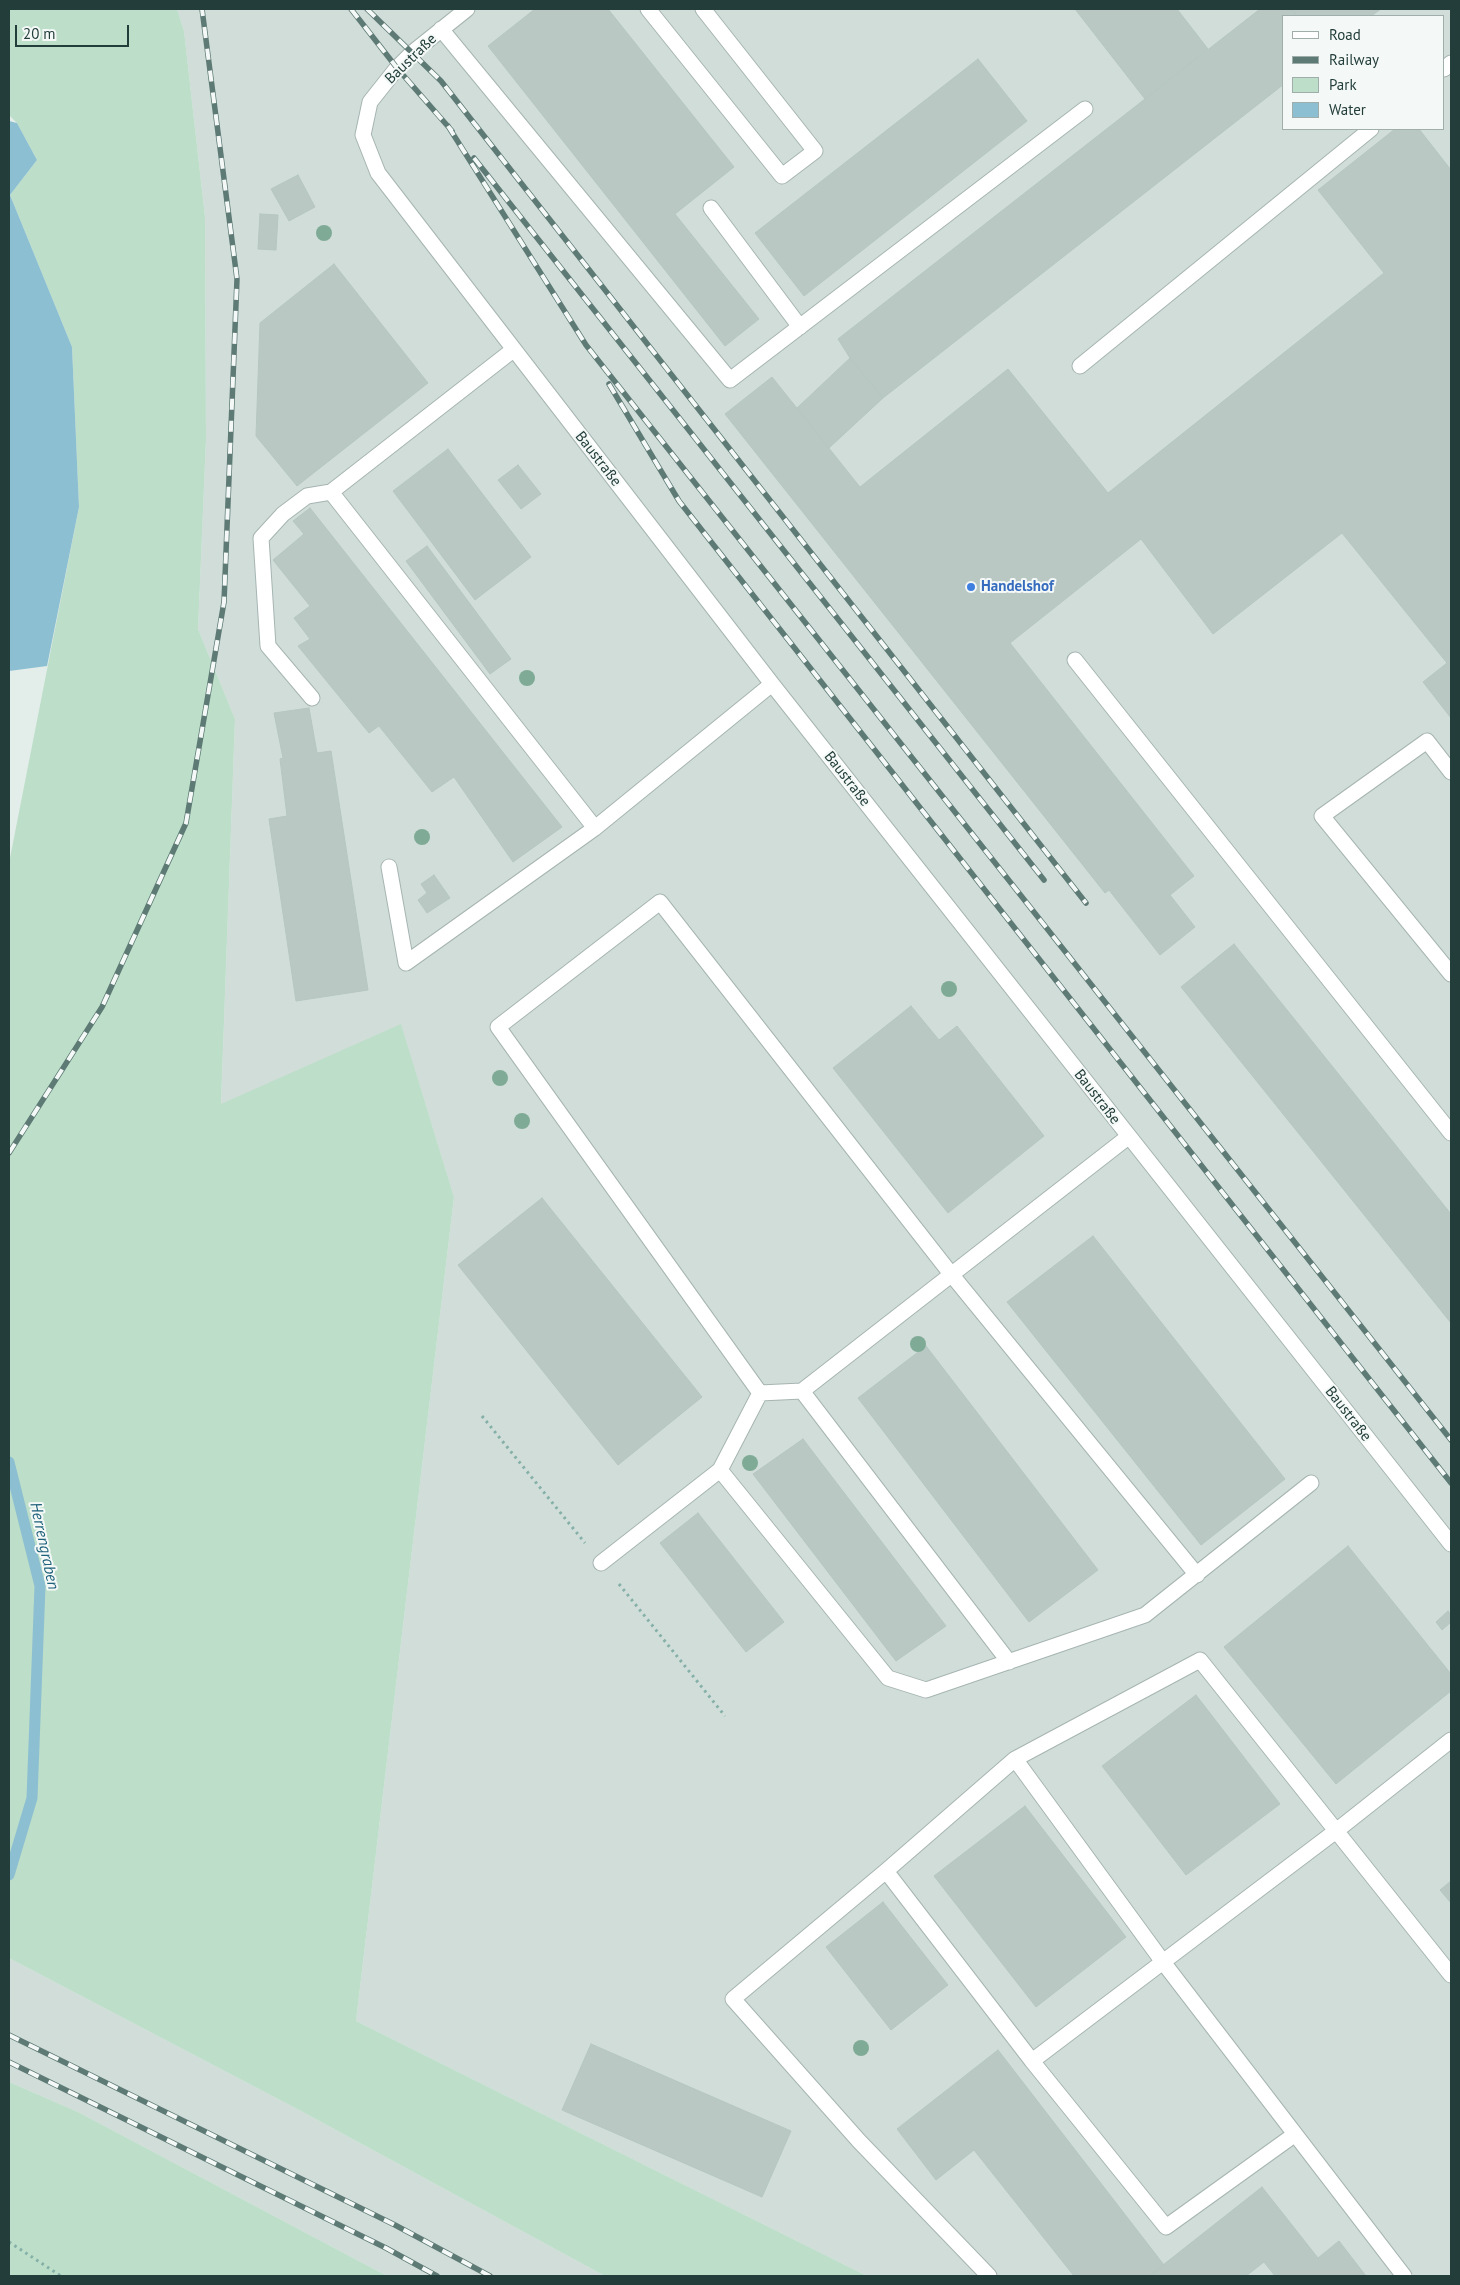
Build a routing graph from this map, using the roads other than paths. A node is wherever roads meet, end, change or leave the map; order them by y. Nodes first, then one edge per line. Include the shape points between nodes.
1 (467, 9) edge
2 (648, 9) edge
3 (703, 9) edge
4 (441, 29) junction
5 (1085, 108) dead end
6 (1370, 130) edge
7 (711, 208) dead end
8 (800, 327) junction
9 (513, 350) junction
10 (1080, 366) dead end
11 (331, 492) junction
12 (1075, 660) dead end
13 (772, 684) junction
14 (312, 698) dead end
15 (1451, 772) edge
16 (595, 828) junction
17 (389, 868) dead end
18 (1451, 974) edge
19 (1451, 1133) edge
20 (1128, 1137) junction
21 (951, 1274) junction
22 (802, 1391) junction
23 (760, 1393) junction
24 (720, 1470) junction
25 (1311, 1483) dead end
26 (1451, 1544) edge
27 (601, 1563) dead end
28 (1196, 1574) junction
29 (1009, 1662) junction
30 (1451, 1740) edge
31 (1015, 1759) junction
32 (1336, 1831) junction
33 (886, 1871) junction
34 (1163, 1962) junction
35 (1451, 1975) edge
36 (1032, 2061) junction
37 (1294, 2135) junction
38 (988, 2276) edge
39 (1404, 2276) edge

1 - 4 street, Baustraße
2 - 3 street via 782,176 815,151
4 - 8 street via 730,380
4 - 9 street, Baustraße via 397,68 370,102 363,135 378,173
5 - 8 street
6 - 10 street
7 - 8 street
9 - 11 street
9 - 13 street, Baustraße
11 - 14 street via 307,496 283,514 261,538 268,646
11 - 16 street
12 - 19 street
13 - 16 street
13 - 20 street, Baustraße
15 - 18 street via 1427,741 1322,816
16 - 17 street via 406,963
20 - 21 street
20 - 26 street, Baustraße
21 - 22 street
21 - 23 street via 660,902 498,1027
21 - 28 street
22 - 23 street
22 - 29 street
23 - 24 street
24 - 27 street
24 - 29 street via 888,1678 926,1690
25 - 28 street
28 - 29 street via 1145,1615
30 - 32 street
31 - 32 street via 1200,1660
31 - 33 street
31 - 34 street
32 - 34 street
32 - 35 street
33 - 36 street
33 - 38 street via 733,1999 859,2141
34 - 36 street
34 - 37 street
36 - 37 street via 1166,2227
37 - 39 street

